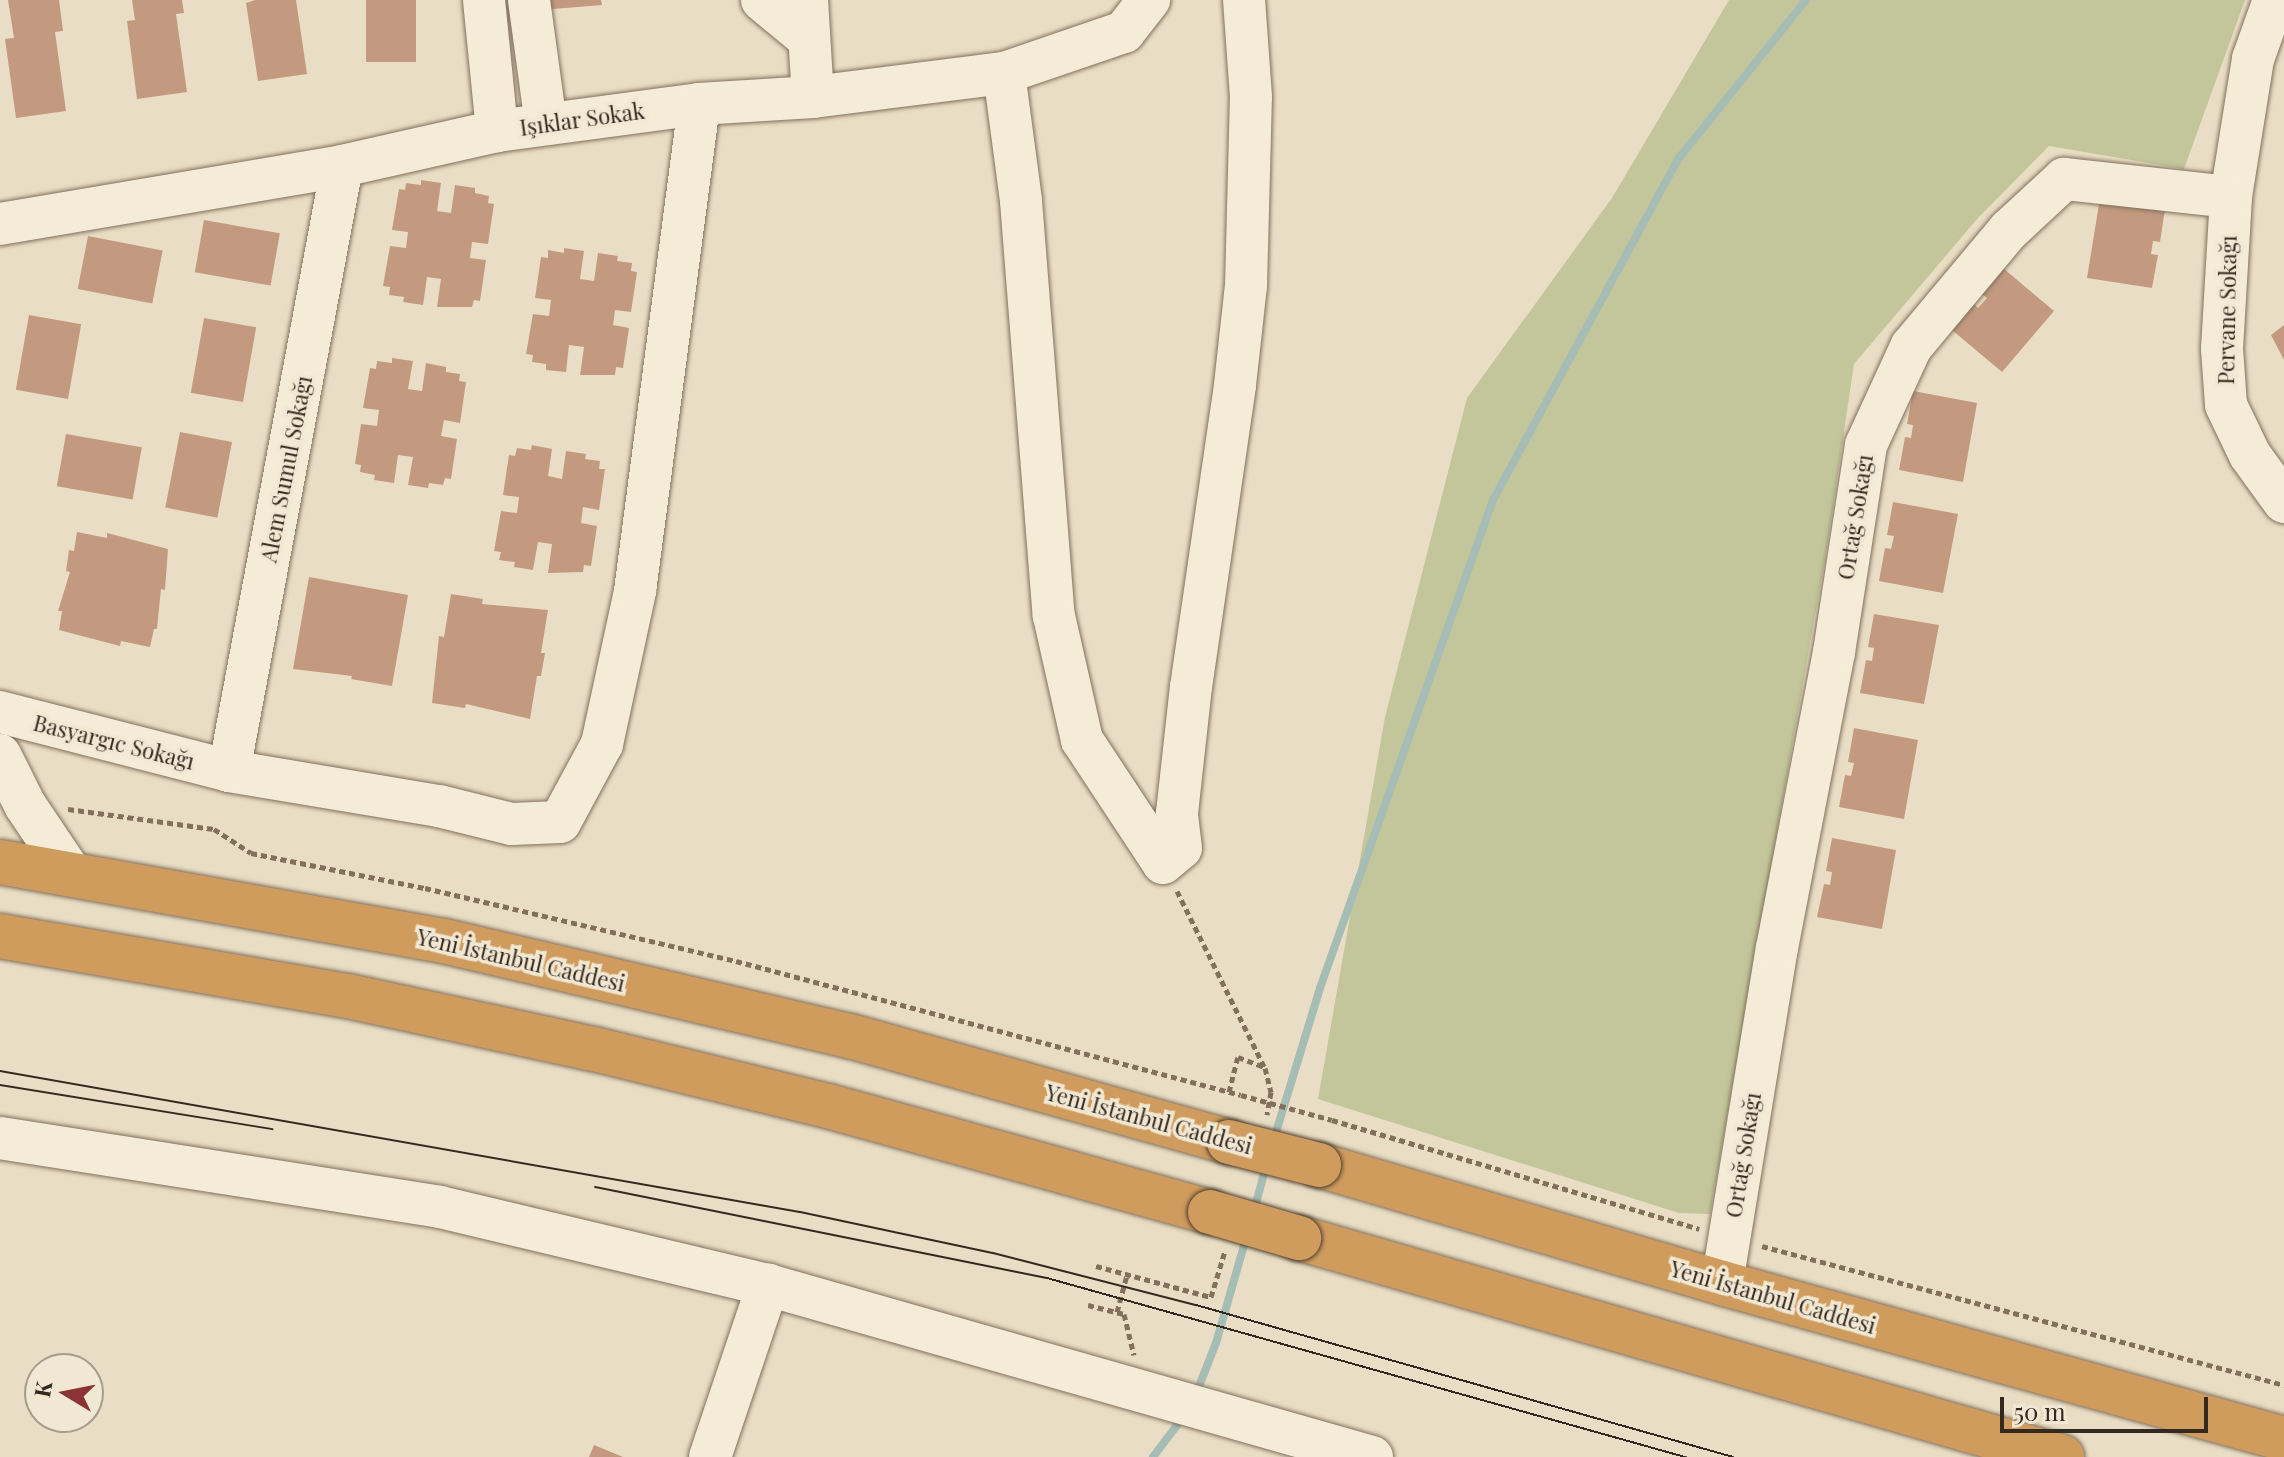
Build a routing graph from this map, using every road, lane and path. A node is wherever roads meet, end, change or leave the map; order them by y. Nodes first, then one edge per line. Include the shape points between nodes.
1 (484, 0) edge
2 (529, 0) edge
3 (762, 0) edge
4 (1149, 0) edge
5 (1244, 0) edge
6 (2274, 0) edge
7 (808, 20) edge
8 (1004, 73) junction
9 (813, 97) junction
10 (699, 104) junction
11 (546, 124) junction
12 (497, 131) junction
13 (342, 166) junction
14 (2231, 197) junction
15 (0, 224) edge
16 (2284, 502) edge
17 (0, 712) edge
18 (0, 755) edge
19 (229, 771) junction
20 (25, 805) junction
21 (0, 862) edge
22 (1163, 863) junction
23 (70, 872) junction
24 (0, 936) edge
25 (1265, 1068) junction
26 (1229, 1092) junction
27 (1246, 1134) junction
28 (0, 1138) edge
29 (1218, 1228) junction
30 (1730, 1238) junction
31 (1096, 1266) dead end
32 (1127, 1275) junction
33 (1722, 1283) junction
34 (768, 1285) junction
35 (1088, 1305) dead end
36 (2284, 1385) edge
37 (2284, 1439) edge
38 (710, 1457) edge
39 (1372, 1457) edge
40 (2062, 1457) edge

1 - 12 street
2 - 11 street
3 - 7 street
4 - 8 street, Işıklar Sokak via 1124,32
5 - 22 street via 1251,97 1246,286 1191,687 1177,813 1181,848
6 - 14 street via 2253,59
7 - 9 street
8 - 9 street, Işıklar Sokak
8 - 22 street via 1021,201 1054,616 1082,740
9 - 10 street, Işıklar Sokak
10 - 11 street, Işıklar Sokak
10 - 19 street, Basyargıc Sokağı via 635,591 602,744 560,822 512,824 439,806
11 - 12 street, Işıklar Sokak
12 - 13 street, Işıklar Sokak
13 - 15 street, Işıklar Sokak
13 - 19 street, Alem Sumul Sokağı
14 - 16 street, Pervane Sokağı via 2222,349 2226,405 2250,455
14 - 30 street, Ortağ Sokağı via 2064,179 2009,230 1911,347 1866,445
17 - 19 street, Basyargıc Sokağı
18 - 20 street
20 - 23 street
20 - 26 path via 214,829 251,853 736,961
21 - 23 highway, Yeni İstanbul Caddesi
22 - 25 path
23 - 27 highway, Yeni İstanbul Caddesi via 459,944
24 - 29 highway via 348,996 578,1045 828,1106
25 - 26 path via 1238,1057
25 - 27 path via 1271,1092
26 - 30 path, bridge
27 - 33 highway, Yeni İstanbul Caddesi, bridge via 1319,1165
28 - 34 street via 440,1207
29 - 32 path via 1211,1297
29 - 40 highway, bridge via 1299,1238
30 - 33 street, Ortağ Sokağı
30 - 36 path
31 - 32 path
32 - 35 path via 1120,1313
33 - 37 highway, Yeni İstanbul Caddesi
34 - 38 street
34 - 39 street

